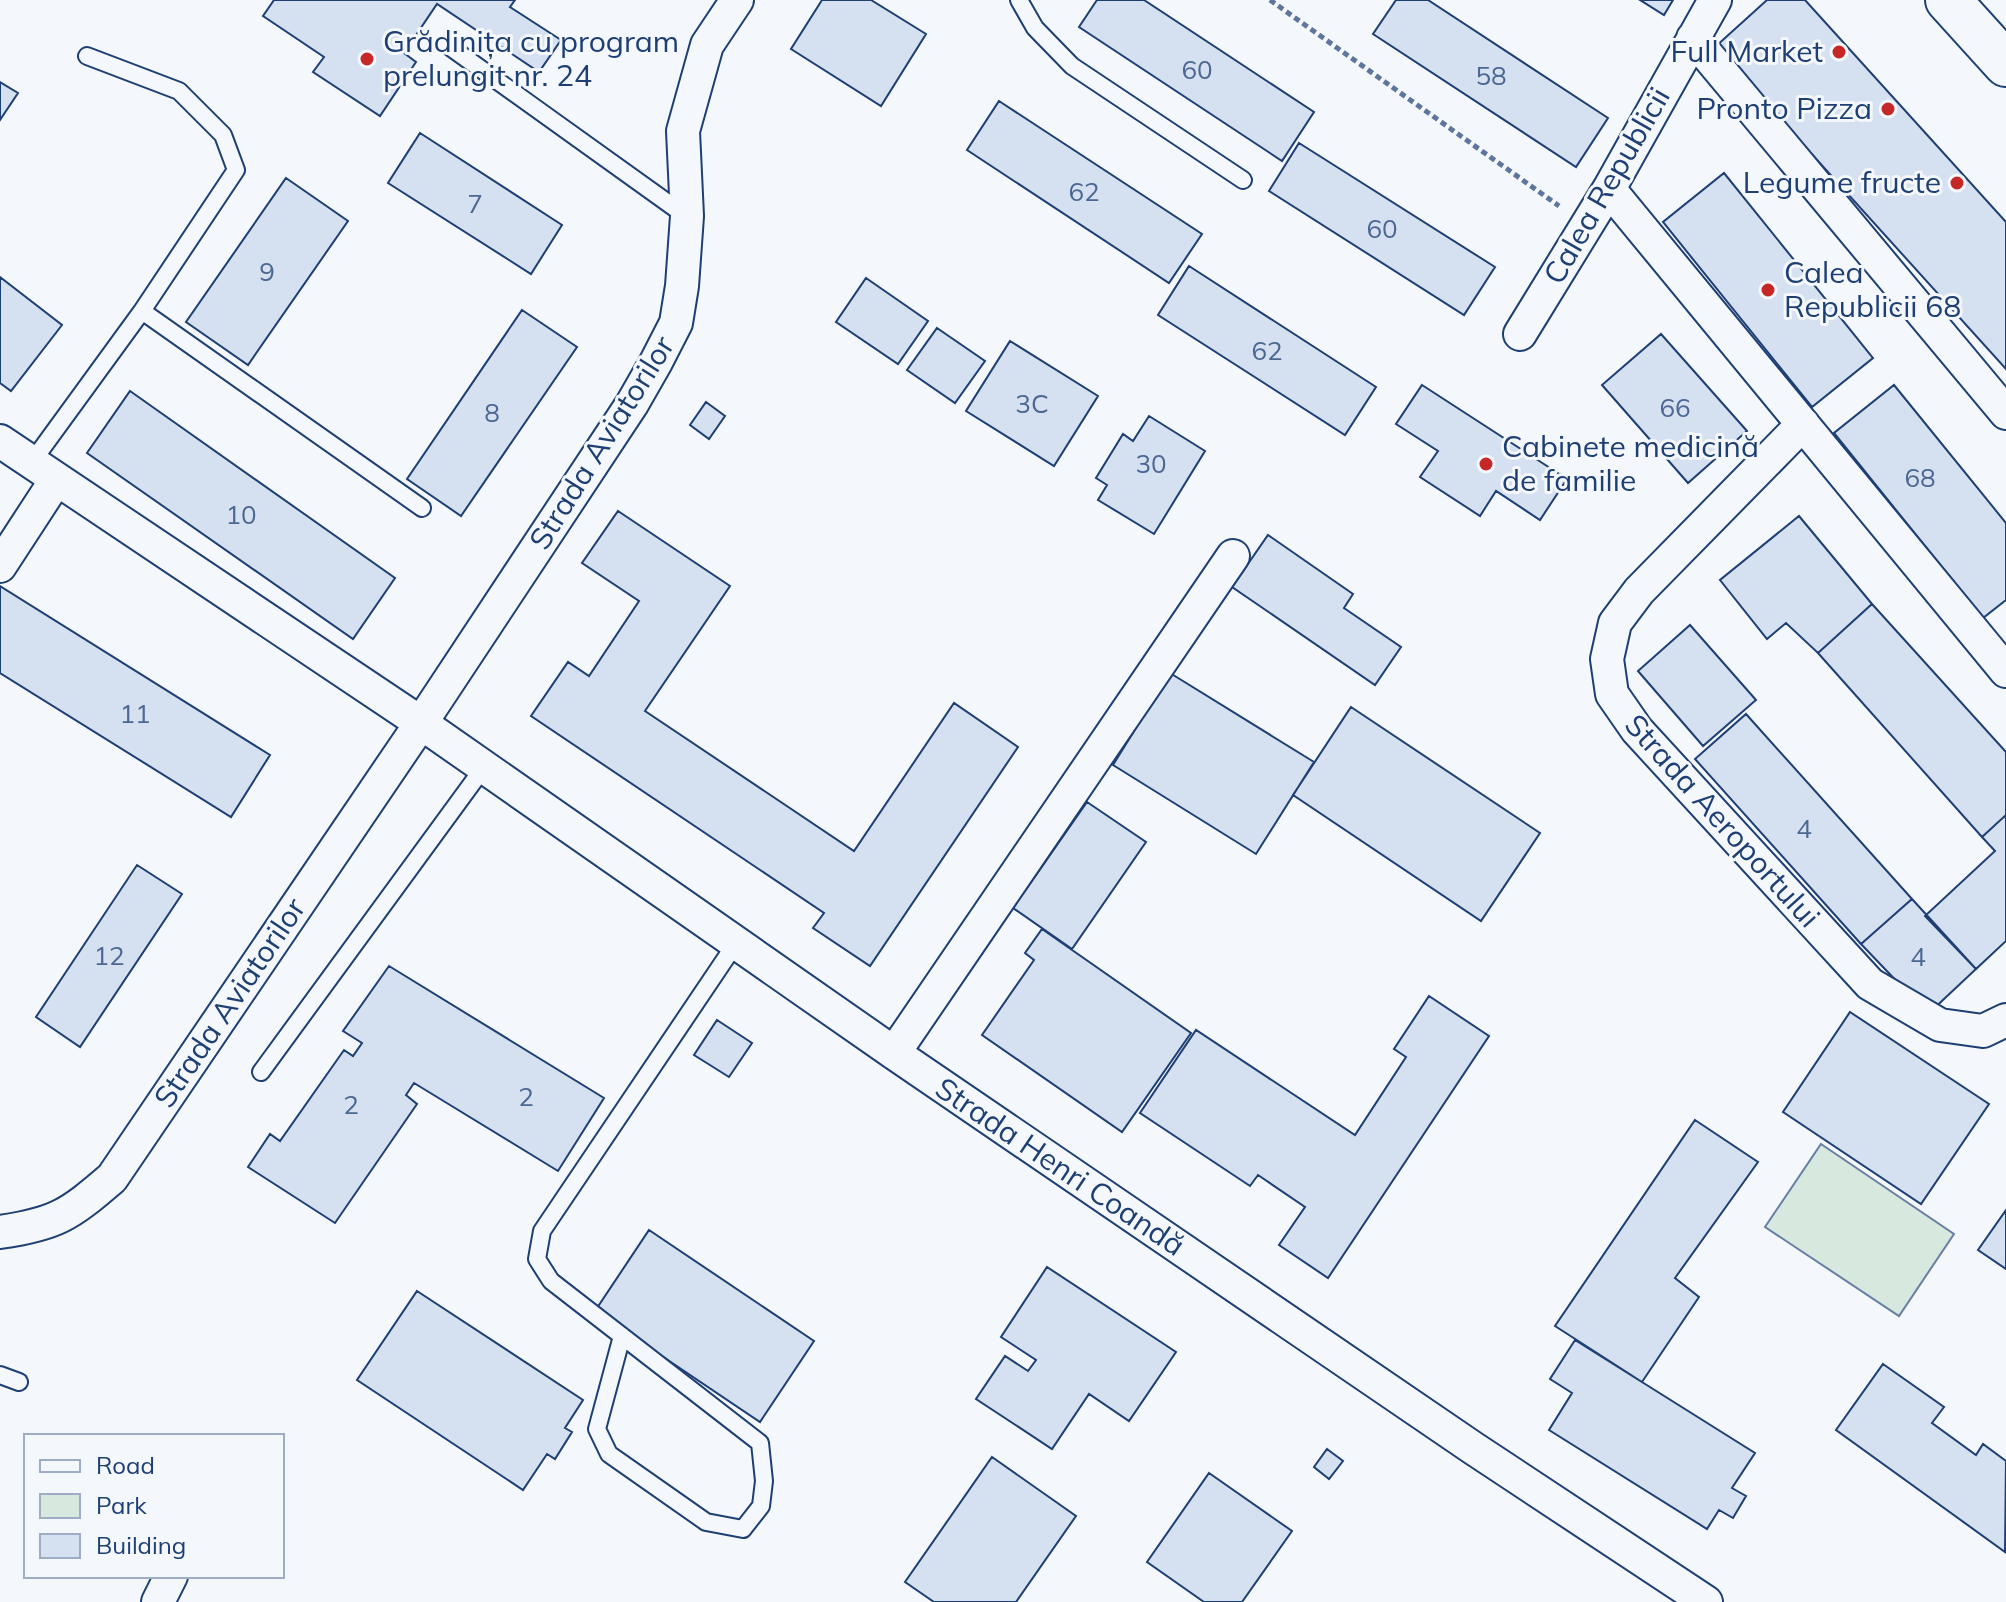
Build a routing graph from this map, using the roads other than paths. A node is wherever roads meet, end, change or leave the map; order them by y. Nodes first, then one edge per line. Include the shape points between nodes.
1 (737, 0) edge
2 (1019, 0) edge
3 (1715, 0) edge
4 (1948, 0) edge
5 (1693, 38) junction
6 (446, 44) dead end
7 (87, 56) dead end
8 (2006, 64) edge
9 (1243, 180) dead end
10 (1609, 189) junction
11 (687, 216) junction
12 (142, 311) junction
13 (1520, 334) dead end
14 (2006, 413) edge
15 (1803, 424) junction
16 (0, 441) edge
17 (44, 471) junction
18 (422, 508) dead end
19 (1233, 556) dead end
20 (0, 566) edge
21 (2006, 671) edge
22 (421, 723) junction
23 (484, 767) junction
24 (736, 943) junction
25 (2006, 1020) edge
26 (894, 1053) junction
27 (261, 1072) dead end
28 (0, 1232) edge
29 (622, 1336) junction
30 (0, 1375) edge
31 (19, 1382) dead end
32 (170, 1578) edge
33 (158, 1602) edge
34 (1706, 1602) edge

1 - 11 street, Strada Aviatorilor via 707,45 683,131
2 - 9 lane via 1035,28 1072,66
3 - 5 street, Calea Republicii
4 - 8 main road
5 - 10 street, Calea Republicii
5 - 14 street
6 - 11 lane
7 - 12 lane via 179,91 223,135 236,170
10 - 13 street, Calea Republicii
10 - 15 street
11 - 22 street, Strada Aviatorilor via 676,323 656,362
12 - 17 lane
12 - 18 lane
15 - 21 street
15 - 25 street, Strada Aeroportului via 1639,591 1615,623 1607,659 1612,694 1637,730 1870,984 1940,1025 1983,1031
16 - 17 street
17 - 20 street
17 - 22 street
19 - 26 street
22 - 23 street, Strada Henri Coandă
22 - 28 street, Strada Aviatorilor via 112,1178 75,1210 39,1226
23 - 24 street, Strada Henri Coandă
23 - 27 lane
24 - 26 street, Strada Henri Coandă
24 - 29 lane via 542,1231 537,1259 551,1281
26 - 34 street, Strada Henri Coandă
29 - 29 lane via 597,1429 609,1454 706,1522 743,1529 761,1506 760,1443
30 - 31 lane
32 - 33 street

